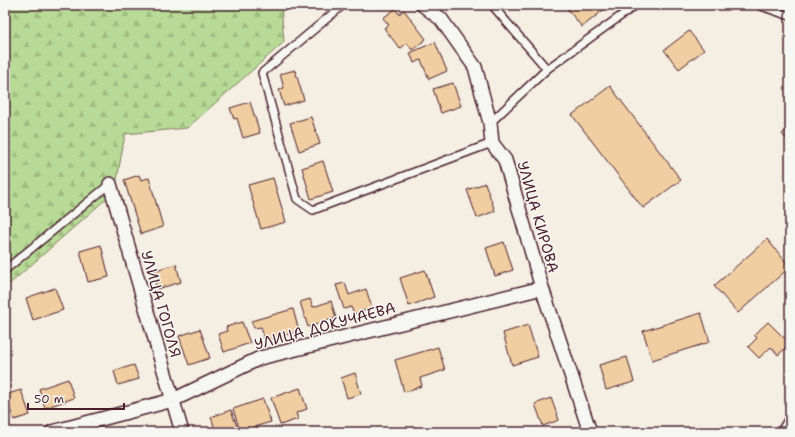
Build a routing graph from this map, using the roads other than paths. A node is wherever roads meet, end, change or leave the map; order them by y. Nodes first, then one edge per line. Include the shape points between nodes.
1 (343, 5) edge
2 (423, 5) edge
3 (492, 5) edge
4 (636, 5) edge
5 (758, 5) edge
6 (790, 16) edge
7 (547, 69) junction
8 (490, 123) junction
9 (492, 143) junction
10 (110, 184) joint
11 (5, 270) edge
12 (542, 288) junction
13 (173, 400) junction
14 (790, 422) edge
15 (52, 432) edge
16 (182, 432) edge
17 (590, 432) edge
18 (784, 432) edge

1 - 9 lane via 262,73 297,199 313,210
2 - 8 street via 441,19 475,67
3 - 7 lane
4 - 7 lane
5 - 6 lane
7 - 8 lane
8 - 9 street
9 - 12 street, УЛИЦА КИРОВА via 505,160
10 - 11 lane
10 - 13 street, УЛИЦА ГОГОЛЯ
12 - 13 street, УЛИЦА ДОКУЧАЕВА via 260,358
12 - 17 street, УЛИЦА КИРОВА
13 - 15 street, УЛИЦА ДОКУЧАЕВА
13 - 16 street, УЛИЦА ГОГОЛЯ
14 - 18 street

